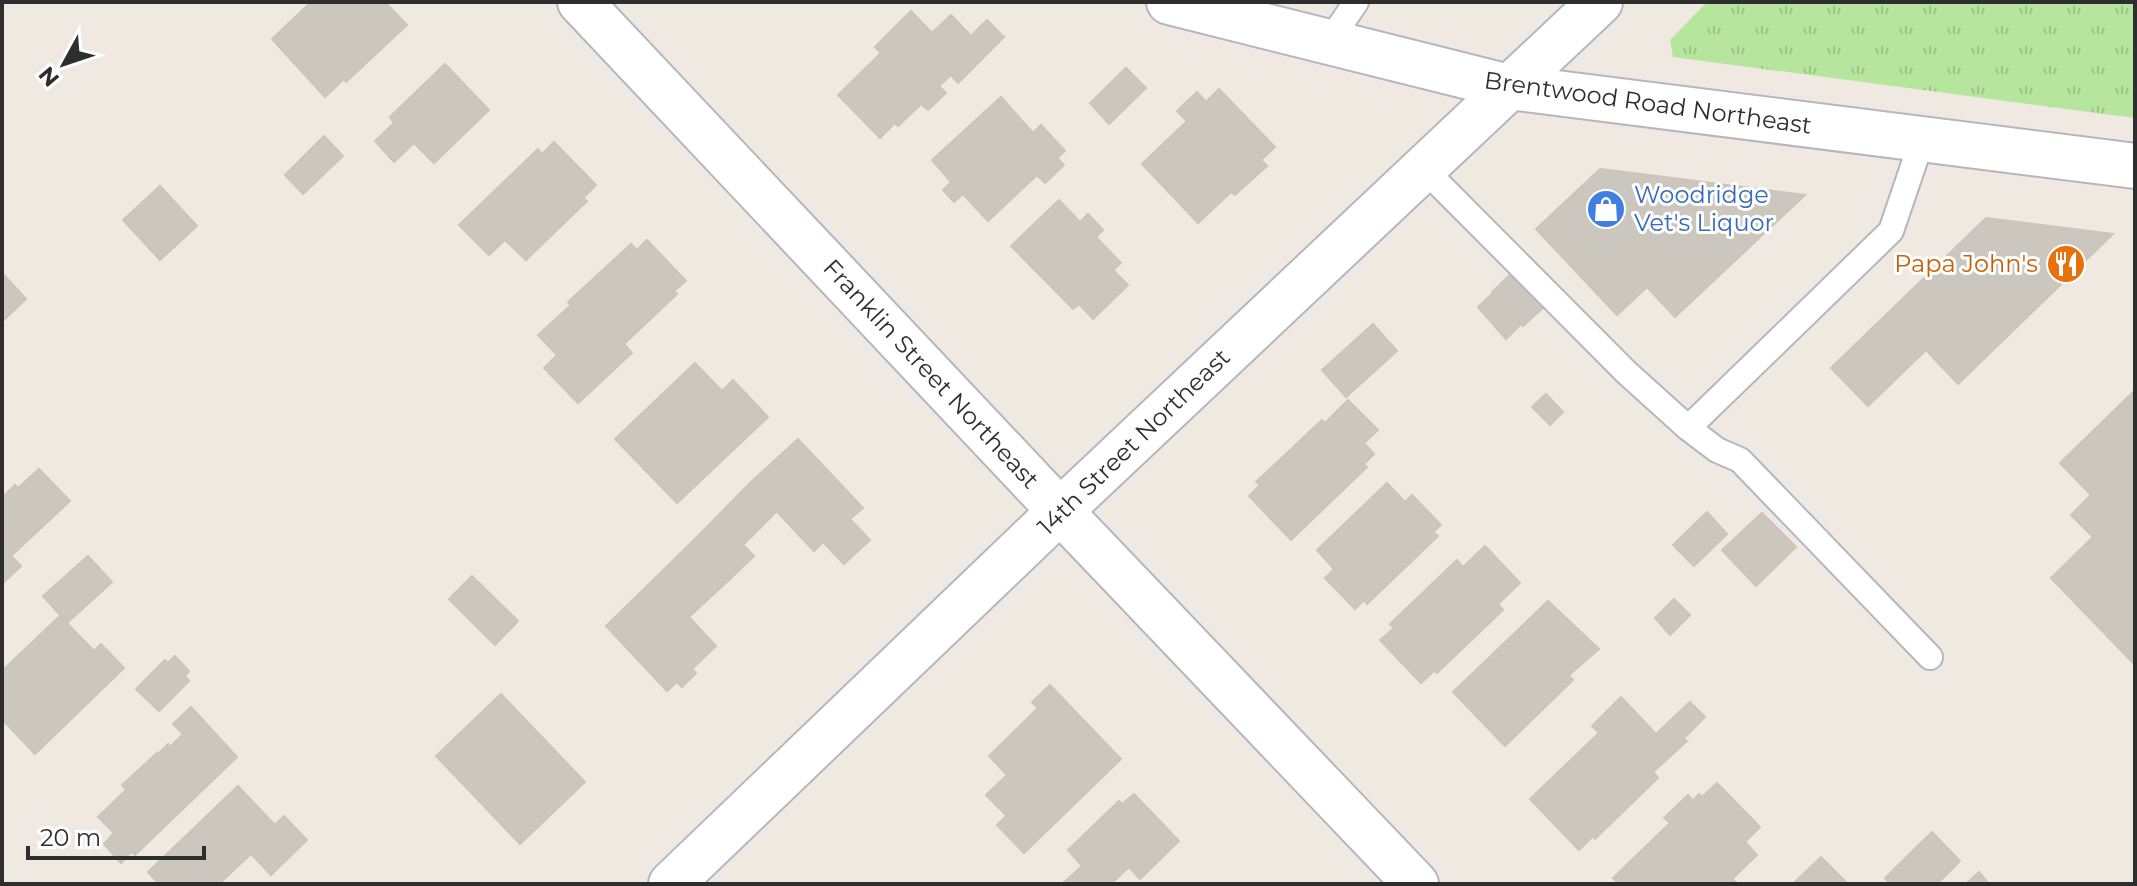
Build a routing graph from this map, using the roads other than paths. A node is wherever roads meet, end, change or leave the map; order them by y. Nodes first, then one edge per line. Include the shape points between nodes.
1 (580, 2) edge
2 (1169, 2) edge
3 (1356, 2) edge
4 (1600, 2) edge
5 (1329, 42) junction
6 (1509, 87) junction
7 (1922, 140) junction
8 (2135, 166) edge
9 (1423, 168) junction
10 (1688, 428) junction
11 (1060, 511) junction
12 (1930, 657) dead end
13 (671, 884) edge
14 (1416, 884) edge

1 - 11 street, Franklin Street Northeast
2 - 5 street, Brentwood Road Northeast
3 - 5 lane
4 - 6 street, 14th Street Northeast
5 - 6 street, Brentwood Road Northeast
6 - 7 street, Brentwood Road Northeast
6 - 9 street, 14th Street Northeast
7 - 8 street, Brentwood Road Northeast
7 - 10 lane via 1891,231
9 - 10 lane
9 - 11 street, 14th Street Northeast
10 - 12 lane via 1740,460
11 - 13 street, 14th Street Northeast
11 - 14 street, Franklin Street Northeast

